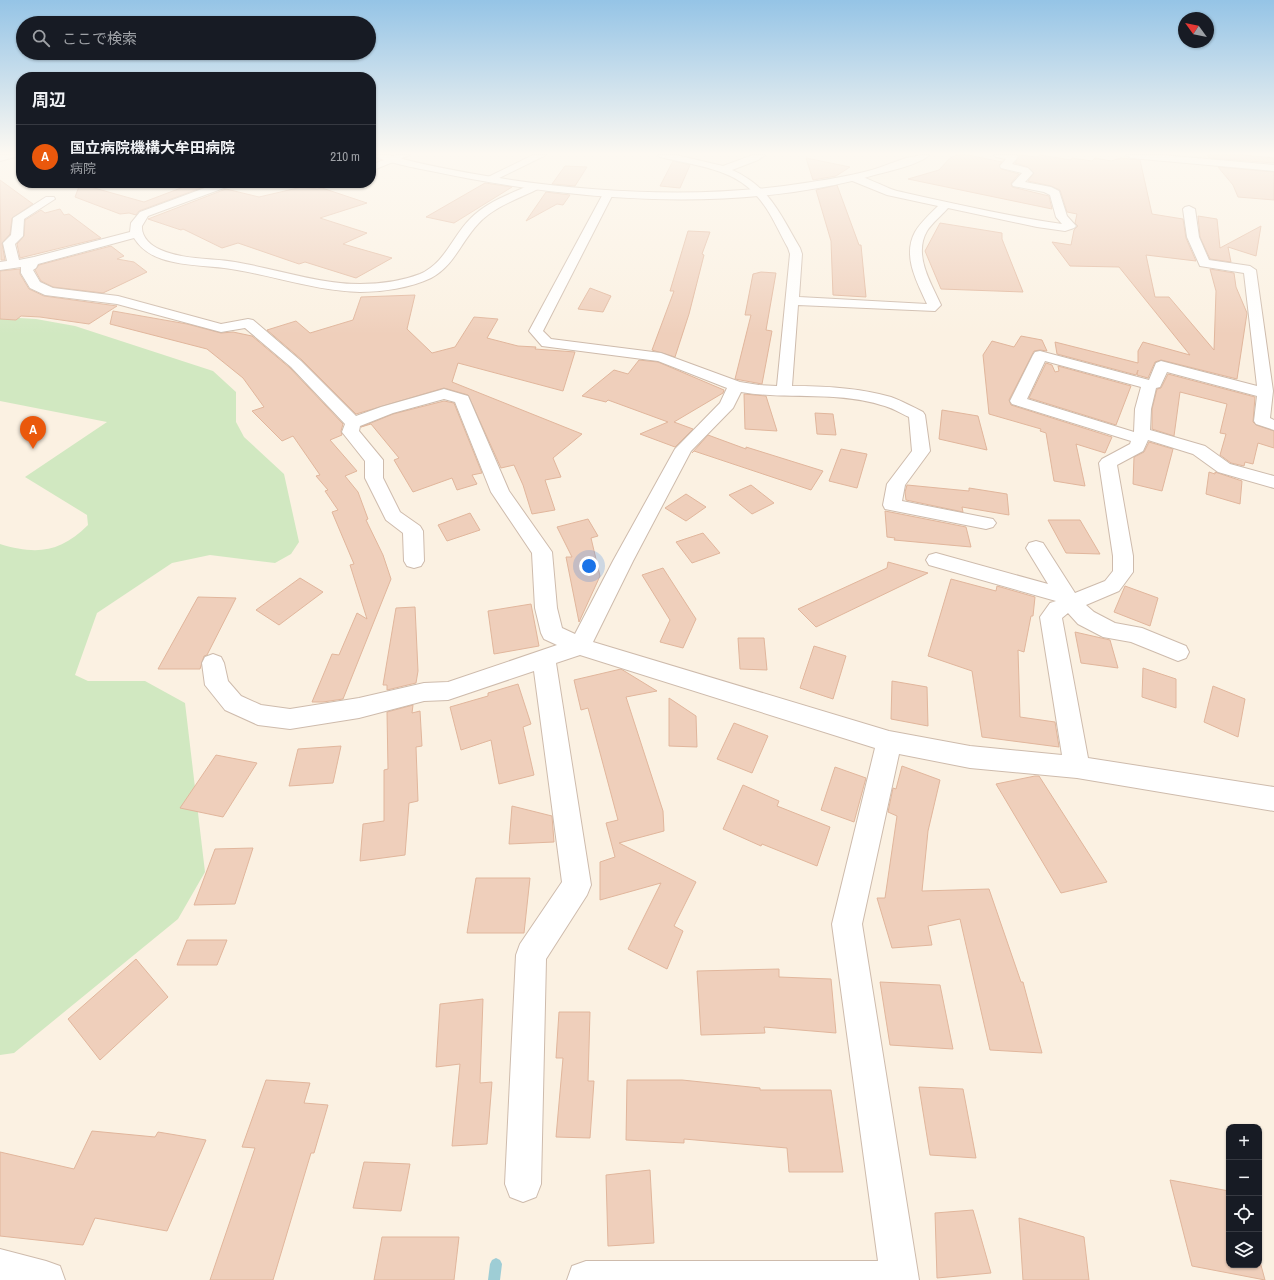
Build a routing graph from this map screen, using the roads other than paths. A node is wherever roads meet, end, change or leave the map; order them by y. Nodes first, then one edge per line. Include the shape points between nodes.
1 (24, 215) edge
2 (143, 215) edge
3 (482, 215) edge
4 (597, 215) edge
5 (774, 215) edge
6 (936, 215) edge
7 (995, 215) edge
8 (1061, 215) edge
9 (1190, 215) edge
10 (137, 234) junction
11 (14, 264) junction
12 (32, 265) dead end
13 (0, 266) edge
14 (791, 301) junction
15 (1149, 385) junction
16 (736, 386) junction
17 (784, 390) junction
18 (1268, 393) edge
19 (353, 423) junction
20 (1274, 425) edge
21 (1141, 436) junction
22 (1274, 482) edge
23 (986, 523) dead end
24 (1036, 548) dead end
25 (936, 560) dead end
26 (414, 561) dead end
27 (1068, 599) junction
28 (580, 646) junction
29 (1178, 652) dead end
30 (544, 659) junction
31 (213, 663) dead end
32 (889, 742) junction
33 (1077, 767) junction
34 (1274, 799) edge
35 (522, 1184) dead end
36 (586, 1280) edge
37 (900, 1280) edge

1 - 11 street via 19,218 17,236 9,243
2 - 10 street via 137,220
3 - 10 street via 474,222 446,263 430,274 411,281 361,288 340,287 231,265 185,261 148,248
4 - 16 street via 536,331 547,343 661,357
5 - 14 street via 796,254
6 - 14 street via 921,232 916,256 918,269 934,305 930,308
7 - 8 street via 1037,224 1065,228 1070,226
9 - 18 street via 1192,236 1204,263 1250,270
10 - 11 street via 35,261
11 - 13 street
12 - 19 street via 26,268 35,285 50,292 118,300 221,328 248,323 296,364
14 - 17 street
15 - 18 street via 1155,384 1161,366
15 - 21 street via 1143,409
15 - 21 street via 1040,355 1018,401
16 - 17 street via 759,390
16 - 28 street via 727,405 684,449
17 - 23 street via 822,391 868,397 887,401 917,415 921,451 896,484 892,505
18 - 20 street via 1262,421
19 - 26 street via 350,432 374,460 374,478 393,516 413,531
19 - 28 street via 387,410 444,394 462,399 500,492 542,552 546,608 552,633
21 - 22 street via 1198,450 1224,468
21 - 27 street via 1137,447 1108,463 1123,556 1123,572 1112,586
24 - 27 street
25 - 27 street
27 - 29 street via 1086,618 1111,631 1134,634
27 - 33 street via 1051,617
28 - 30 street
28 - 32 street
30 - 31 street via 448,691 424,692 359,708 290,719 258,715 233,703 217,685
30 - 35 street via 577,885 531,955
32 - 33 street via 970,757
32 - 37 street via 846,924
33 - 34 street
36 - 37 street

